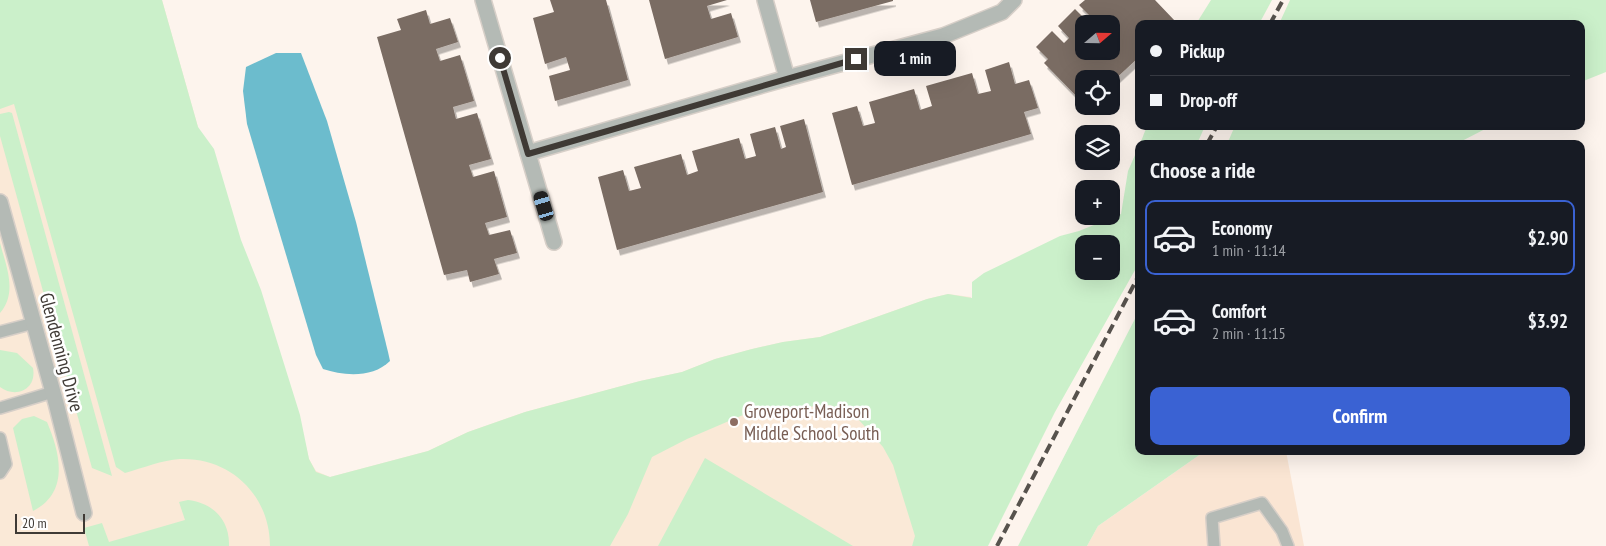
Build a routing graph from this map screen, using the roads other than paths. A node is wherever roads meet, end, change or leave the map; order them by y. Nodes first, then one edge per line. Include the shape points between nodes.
1 (483, 0) edge
2 (765, 0) edge
3 (1014, 0) edge
4 (786, 78) junction
5 (528, 154) junction
6 (0, 202) edge
7 (554, 242) dead end
8 (34, 323) junction
9 (0, 332) edge
10 (53, 392) junction
11 (0, 408) edge
12 (0, 438) edge
13 (0, 473) edge
14 (84, 513) dead end
15 (1214, 546) edge
16 (1288, 546) edge

1 - 5 street
2 - 4 street
3 - 4 street via 1002,12 943,36
4 - 5 street
5 - 7 street
6 - 8 street, Glendenning Drive
8 - 9 lane
8 - 10 street, Glendenning Drive
10 - 11 lane
10 - 14 street, Glendenning Drive
12 - 13 lane via 6,464
15 - 16 lane via 1212,518 1262,503 1282,531

